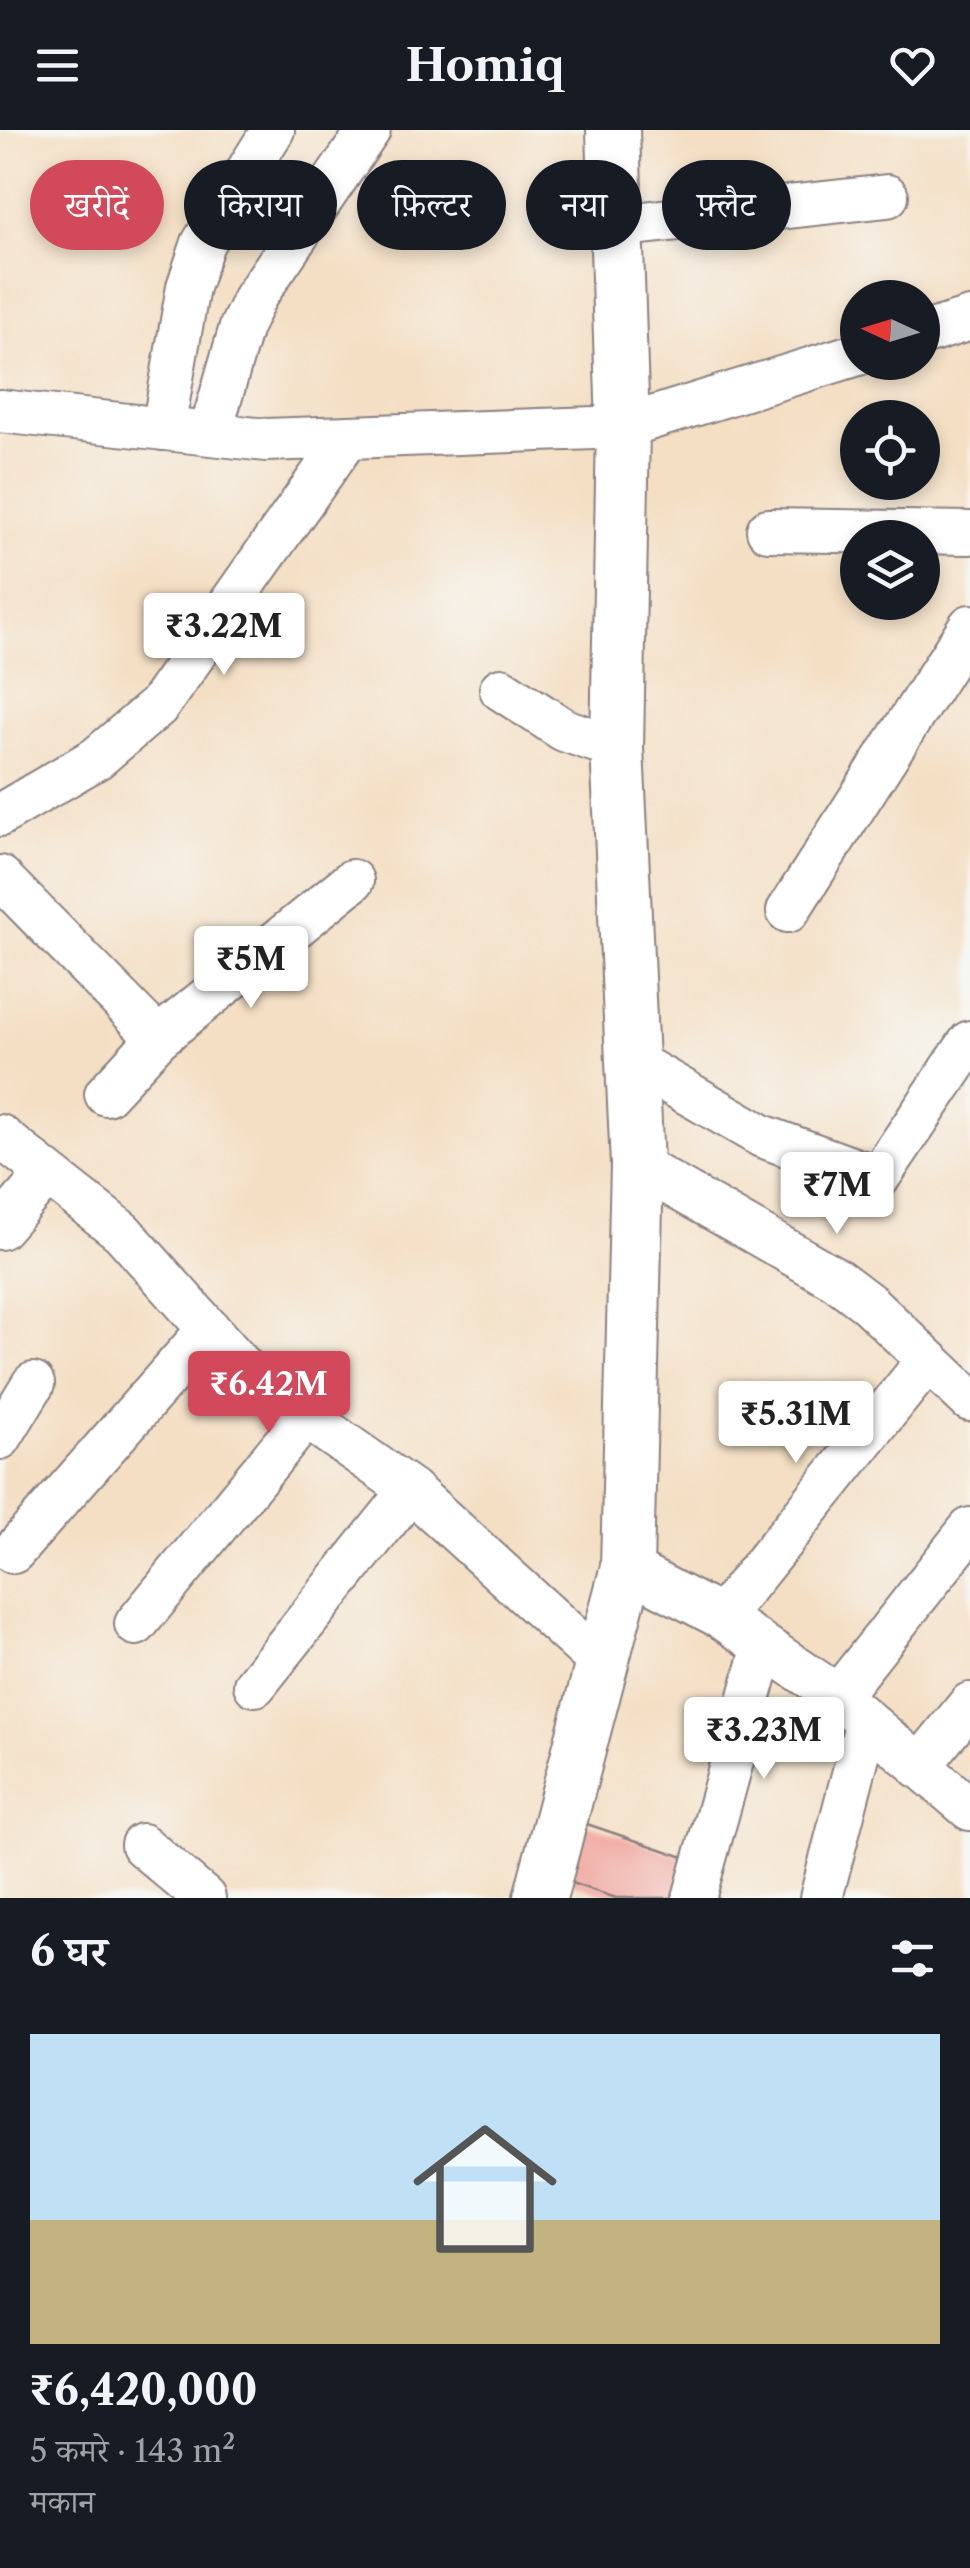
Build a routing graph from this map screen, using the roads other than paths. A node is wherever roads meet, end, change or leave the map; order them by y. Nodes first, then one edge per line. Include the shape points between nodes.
1 (273, 130) edge
2 (369, 130) edge
3 (613, 130) edge
4 (614, 160) edge
5 (887, 196) dead end
6 (642, 223) edge
7 (617, 250) edge
8 (970, 319) edge
9 (940, 328) edge
10 (840, 360) edge
11 (0, 411) edge
12 (163, 428) junction
13 (622, 428) junction
14 (210, 434) junction
15 (348, 437) junction
16 (768, 530) dead end
17 (970, 532) edge
18 (970, 626) edge
19 (501, 689) dead end
20 (617, 748) junction
21 (0, 814) edge
22 (0, 876) edge
23 (352, 882) dead end
24 (788, 911) dead end
25 (158, 1038) junction
26 (970, 1042) edge
27 (632, 1061) junction
28 (106, 1094) dead end
29 (0, 1136) edge
30 (637, 1165) junction
31 (48, 1174) junction
32 (0, 1228) edge
33 (208, 1329) junction
34 (928, 1360) junction
35 (33, 1384) dead end
36 (970, 1400) edge
37 (306, 1417) junction
38 (0, 1438) edge
39 (411, 1490) junction
40 (970, 1529) edge
41 (13, 1552) dead end
42 (627, 1568) junction
43 (721, 1617) junction
44 (136, 1624) dead end
45 (764, 1646) junction
46 (601, 1663) junction
47 (256, 1686) dead end
48 (970, 1704) edge
49 (852, 1709) junction
50 (919, 1767) junction
51 (970, 1809) edge
52 (142, 1845) dead end
53 (204, 1898) edge
54 (540, 1898) edge
55 (694, 1898) edge
56 (821, 1898) edge

1 - 12 street via 203,242 188,287
2 - 14 street via 255,297
3 - 4 main road
5 - 6 street
7 - 13 main road
8 - 9 street
10 - 13 street
11 - 12 street
12 - 14 street
13 - 15 street
13 - 20 main road
14 - 15 street
15 - 21 street via 158,706 97,758
16 - 17 street
18 - 24 street
19 - 20 street via 564,730
20 - 27 main road
22 - 25 street
23 - 25 street
25 - 28 street
26 - 27 street via 878,1178 762,1136
27 - 30 main road
29 - 31 street
30 - 34 street via 836,1279
30 - 42 main road
31 - 32 street
31 - 33 street via 122,1232
33 - 37 street via 255,1381
33 - 41 street
34 - 36 street
34 - 43 street
35 - 38 street
37 - 39 street
37 - 44 street
39 - 46 street
39 - 47 street
40 - 49 street
42 - 43 street
42 - 46 main road
43 - 45 street
45 - 49 street
45 - 55 street
46 - 54 main road
48 - 50 street
49 - 50 street
49 - 56 street
50 - 51 street
52 - 53 street

